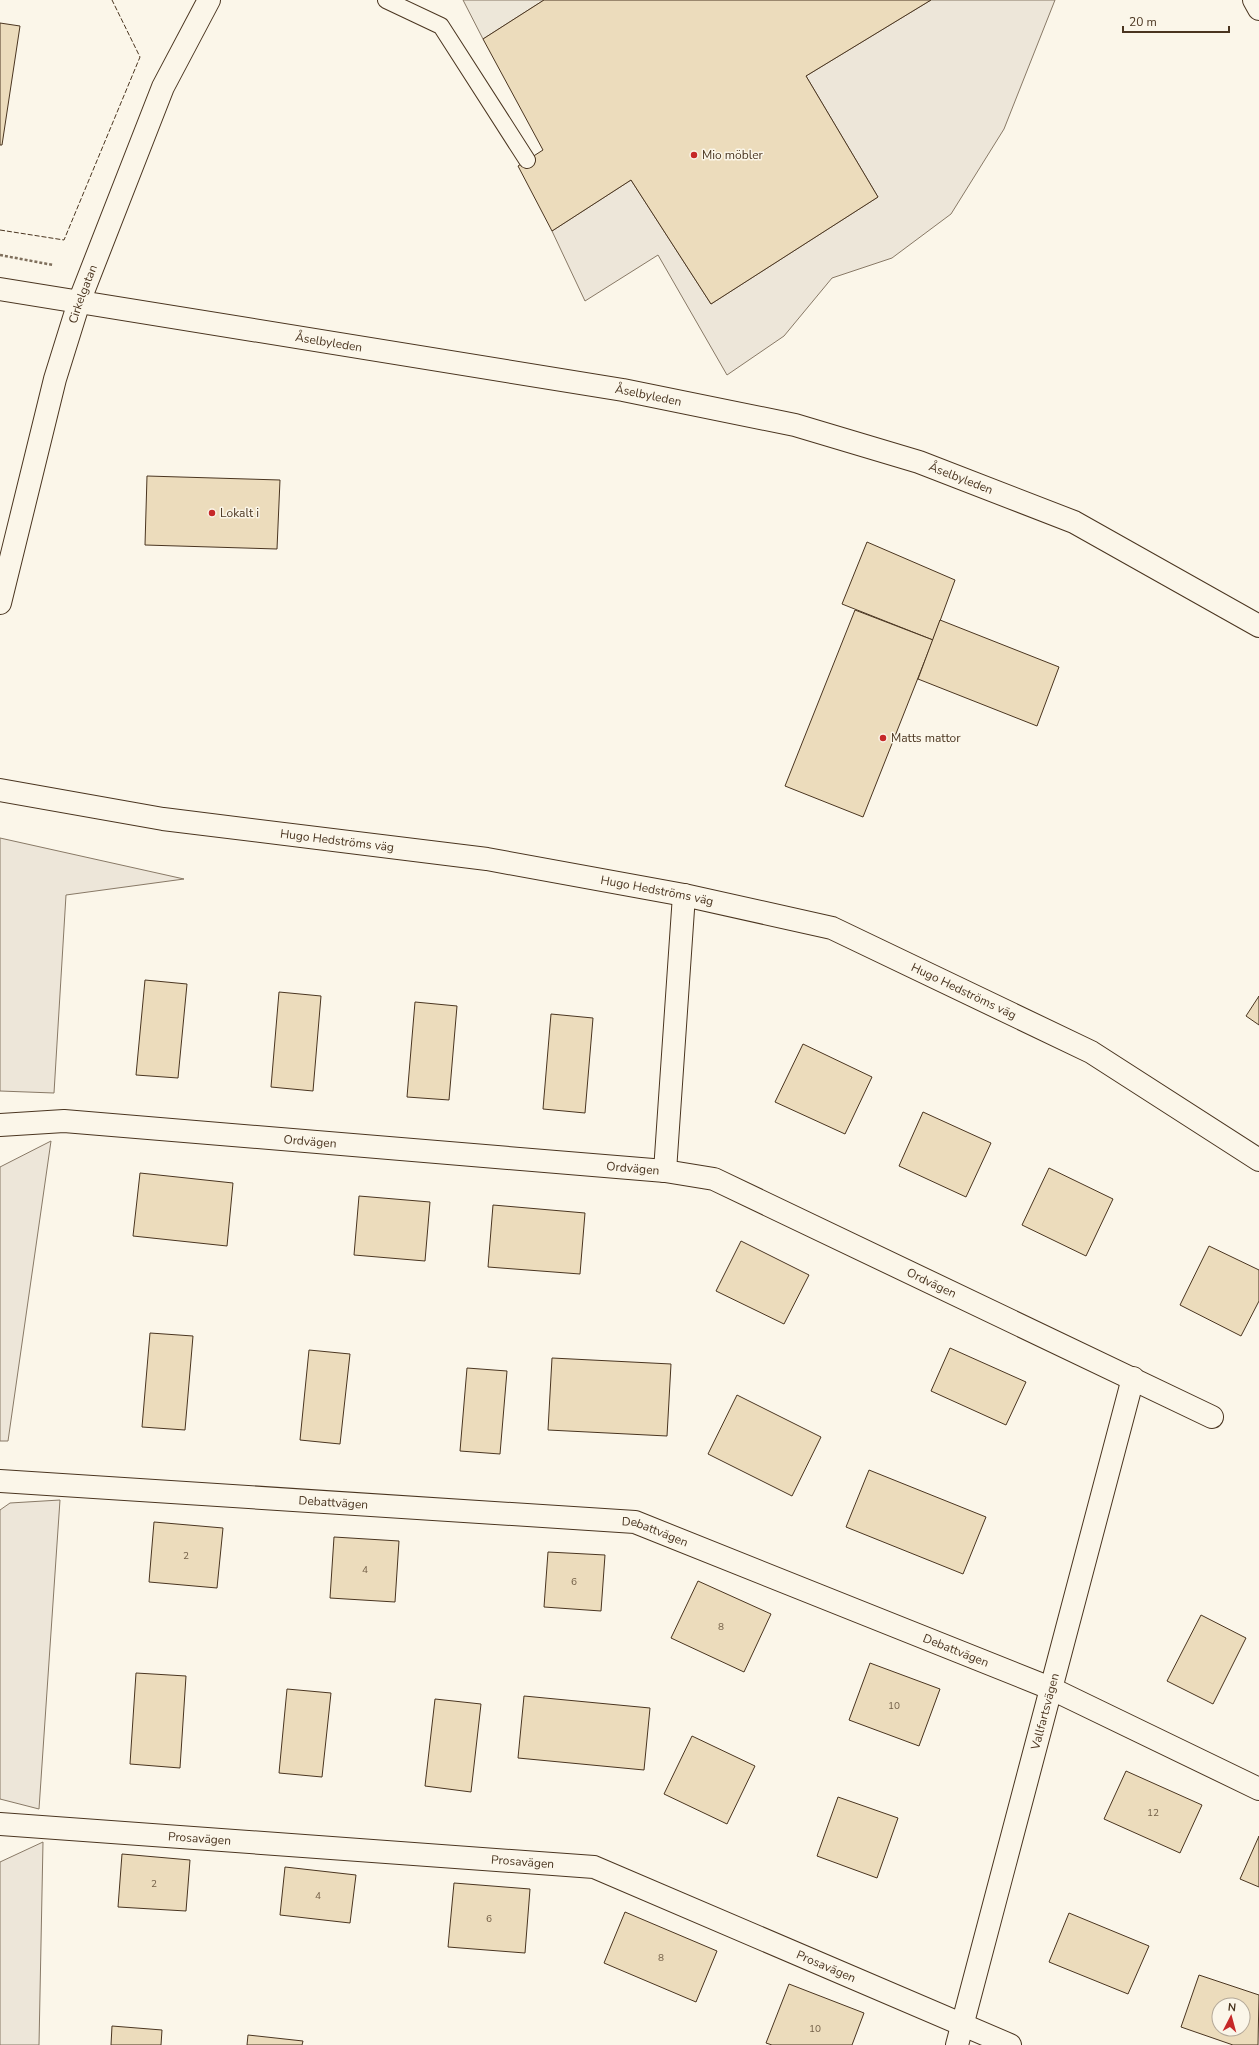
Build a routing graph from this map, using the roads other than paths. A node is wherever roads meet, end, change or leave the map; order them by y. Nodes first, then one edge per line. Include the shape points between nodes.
1 (209, 0) edge
2 (386, 0) edge
3 (1254, 0) edge
4 (1259, 9) edge
5 (527, 160) dead end
6 (0, 289) edge
7 (79, 302) junction
8 (0, 603) edge
9 (1259, 626) edge
10 (0, 790) edge
11 (684, 895) junction
12 (0, 1126) edge
13 (1259, 1160) edge
14 (665, 1171) junction
15 (1133, 1378) junction
16 (1212, 1417) dead end
17 (0, 1481) edge
18 (1050, 1688) junction
19 (1259, 1789) edge
20 (0, 1824) edge
21 (962, 2024) junction
22 (957, 2045) edge
23 (1010, 2045) edge

1 - 7 main road, Cirkelgatan via 163,87
2 - 5 lane via 441,26
3 - 4 main road
6 - 7 main road, Åselbyleden
7 - 8 main road, Cirkelgatan via 55,380
7 - 9 main road, Åselbyleden via 623,390 795,425 919,462 1074,522
10 - 11 main road, Hugo Hedströms väg via 163,819 487,859
11 - 13 main road, Hugo Hedströms väg via 832,928 1091,1052
11 - 14 main road
12 - 14 main road, Ordvägen via 64,1120
14 - 15 main road, Ordvägen via 714,1179
15 - 16 main road, Ordvägen
15 - 18 main road, Vallfartsvägen
17 - 18 main road, Debattvägen via 636,1522
18 - 19 main road, Debattvägen
18 - 21 main road, Vallfartsvägen
20 - 21 main road, Prosavägen via 594,1867
21 - 22 main road, Vallfartsvägen
21 - 23 main road, Prosavägen

